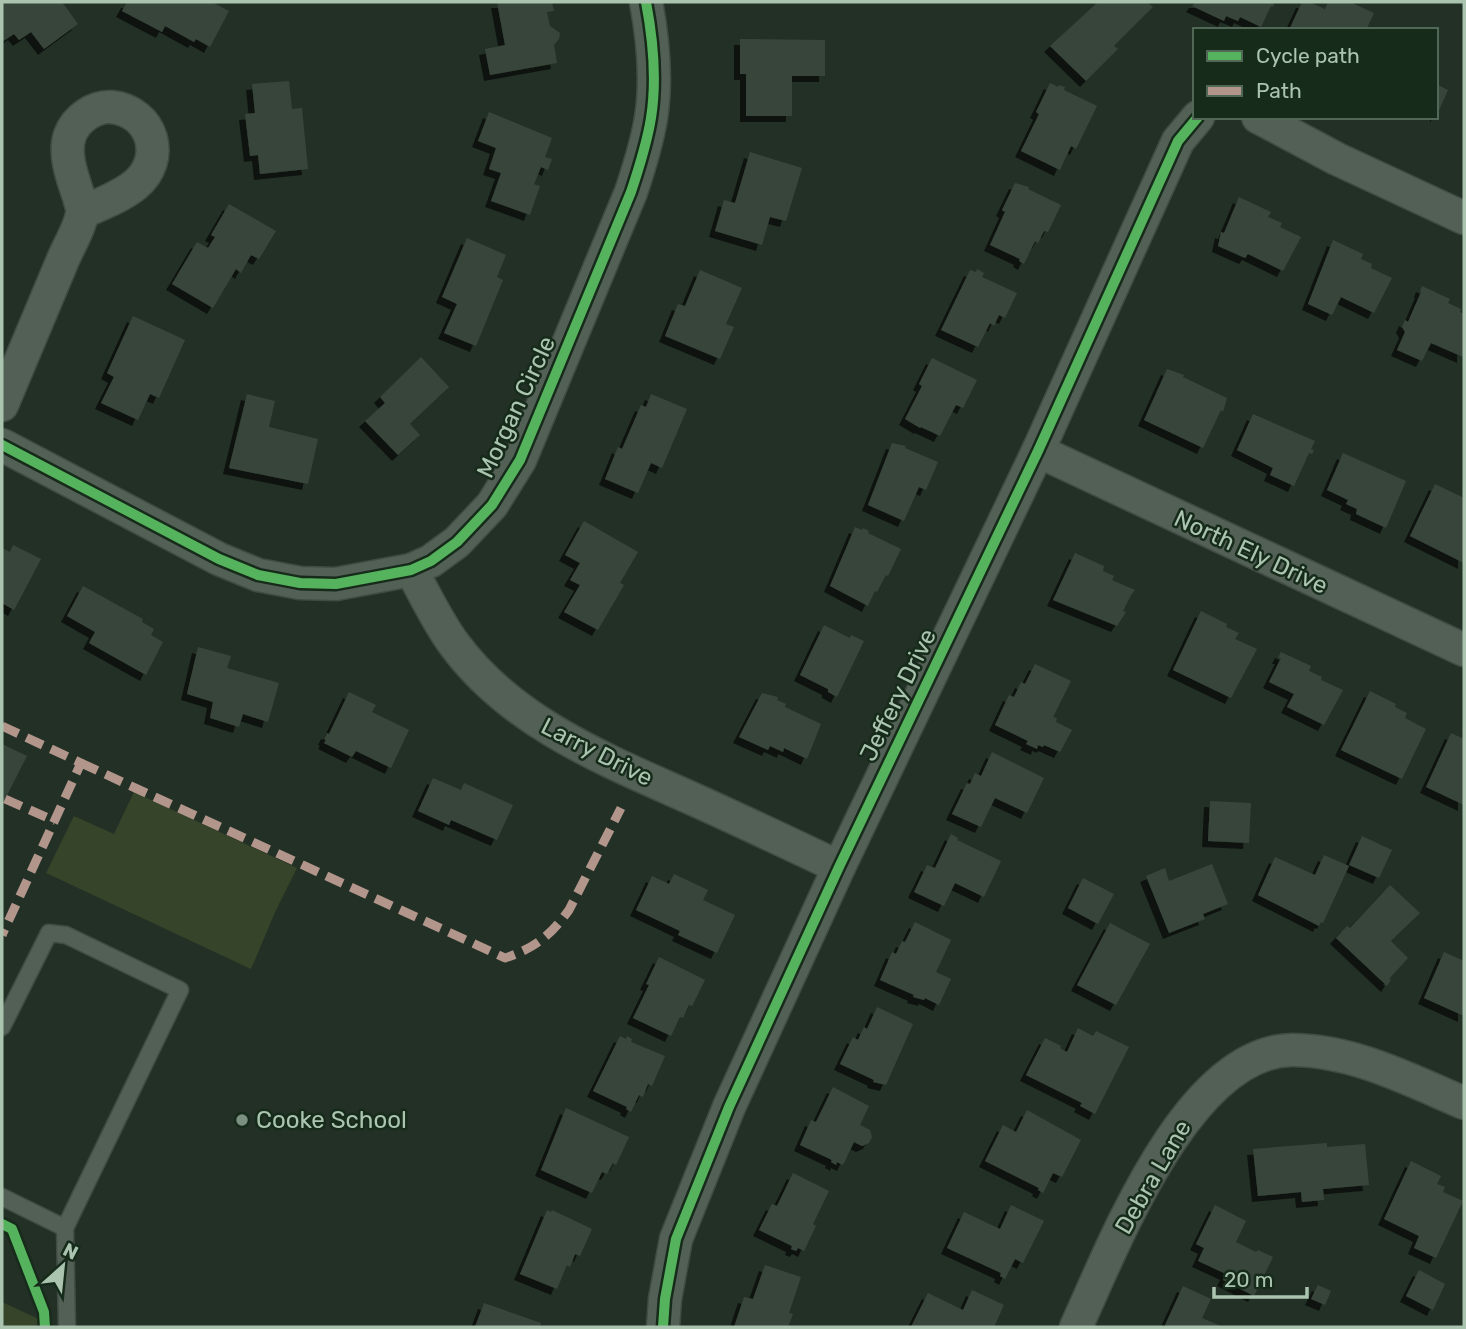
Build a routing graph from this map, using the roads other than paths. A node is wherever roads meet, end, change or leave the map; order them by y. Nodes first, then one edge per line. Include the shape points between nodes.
1 (646, 2) edge
2 (1196, 119) edge
3 (1262, 119) edge
4 (83, 212) dead end
5 (1464, 218) edge
6 (2, 405) edge
7 (2, 445) edge
8 (1038, 452) junction
9 (411, 570) junction
10 (1464, 650) edge
11 (839, 867) junction
12 (2, 1027) edge
13 (1464, 1103) edge
14 (2, 1197) edge
15 (65, 1228) junction
16 (664, 1313) edge
17 (67, 1327) edge
18 (1076, 1327) edge

1 - 9 street, Morgan Circle via 653,71 651,116 635,181 615,231 520,460 492,505 457,542
2 - 8 street, Jeffery Drive via 1178,141
3 - 5 street
4 - 6 street
7 - 9 street, Morgan Circle via 258,575 336,584
8 - 10 street, North Ely Drive
8 - 11 street, Jeffery Drive
9 - 11 street, Larry Drive via 454,643 519,710 626,769
11 - 16 street, Jeffery Drive via 690,1201 676,1240
12 - 15 lane via 49,933 66,935 180,990
13 - 18 street, Debra Lane via 1333,1053 1291,1050 1264,1054 1242,1066 1192,1111 1163,1152 1137,1196
14 - 15 lane
15 - 17 lane

